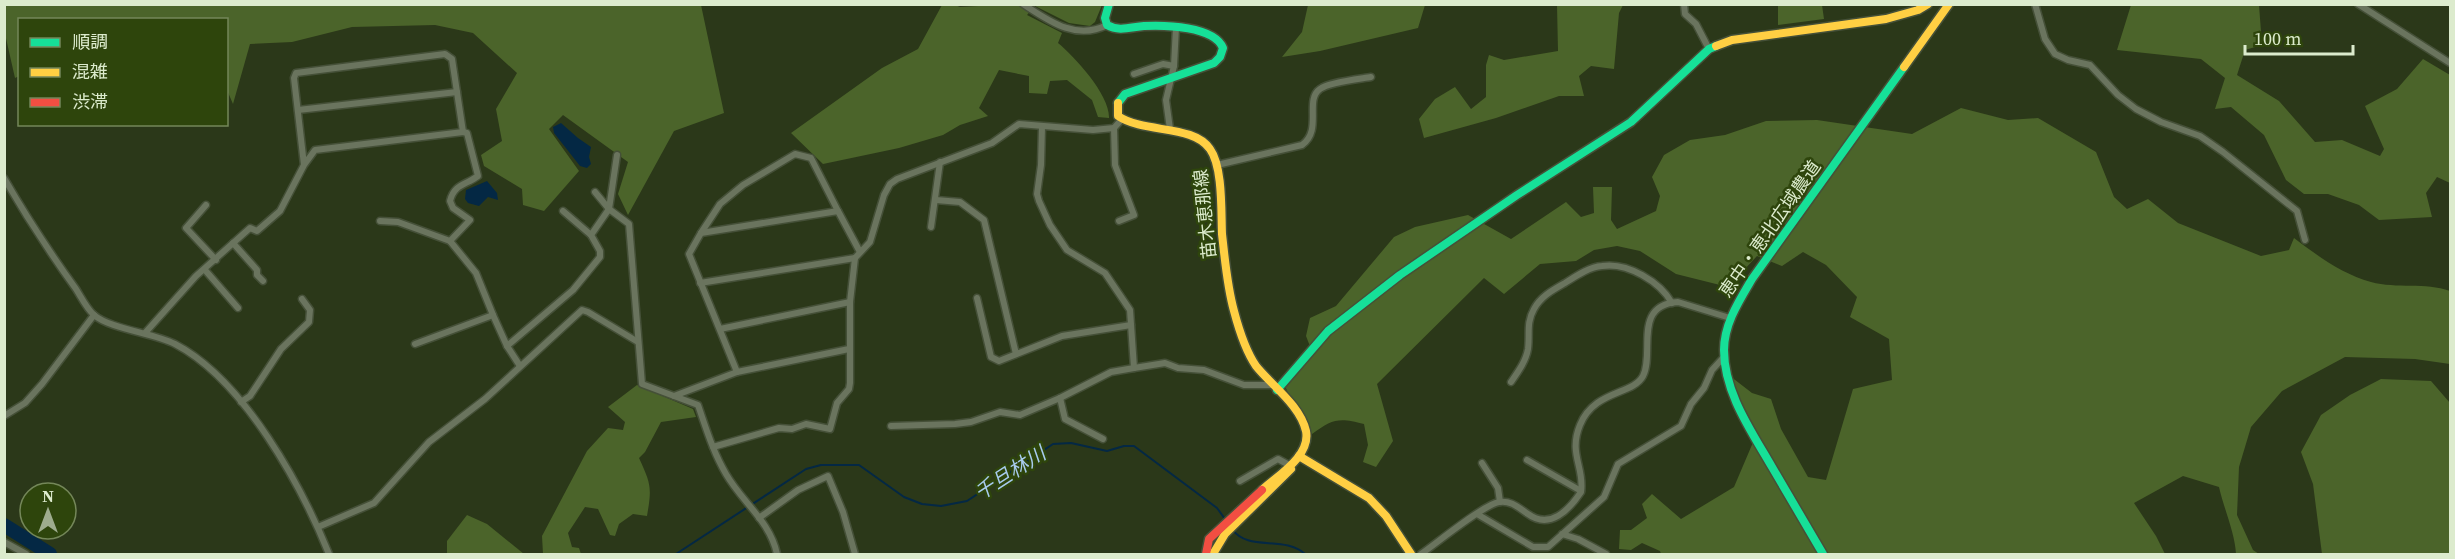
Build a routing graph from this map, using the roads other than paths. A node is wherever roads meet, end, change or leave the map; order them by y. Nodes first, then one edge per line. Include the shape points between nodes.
1 (1023, 4) edge
2 (1109, 4) edge
3 (1684, 4) edge
4 (1928, 4) edge
5 (2035, 4) edge
6 (2358, 4) edge
7 (1947, 5) edge
8 (1107, 25) junction
9 (1176, 27) junction
10 (1709, 49) junction
11 (2451, 63) edge
12 (1174, 66) junction
13 (1134, 74) dead end
14 (1172, 77) junction
15 (1371, 77) dead end
16 (457, 93) junction
17 (298, 110) junction
18 (1122, 120) junction
19 (1042, 127) junction
20 (1114, 128) junction
21 (1170, 129) junction
22 (463, 132) junction
23 (617, 155) dead end
24 (940, 162) junction
25 (304, 165) junction
26 (1217, 165) junction
27 (4, 178) edge
28 (595, 192) dead end
29 (936, 200) junction
30 (206, 205) dead end
31 (609, 209) junction
32 (563, 211) dead end
33 (838, 211) junction
34 (380, 221) dead end
35 (1119, 221) dead end
36 (931, 226) dead end
37 (700, 233) junction
38 (591, 235) junction
39 (2305, 240) dead end
40 (450, 241) junction
41 (233, 243) junction
42 (860, 252) junction
43 (855, 258) junction
44 (216, 260) junction
45 (205, 270) junction
46 (263, 281) dead end
47 (700, 283) junction
48 (977, 298) dead end
49 (302, 299) dead end
50 (850, 302) junction
51 (1672, 303) junction
52 (238, 308) dead end
53 (94, 315) junction
54 (492, 315) junction
55 (1730, 318) junction
56 (1131, 325) junction
57 (720, 329) junction
58 (145, 333) junction
59 (638, 342) junction
60 (415, 344) dead end
61 (507, 346) junction
62 (849, 350) junction
63 (1016, 354) junction
64 (1723, 358) junction
65 (520, 366) junction
66 (1134, 368) junction
67 (737, 372) junction
68 (1511, 382) dead end
69 (1275, 388) junction
70 (674, 396) junction
71 (1060, 398) junction
72 (241, 402) junction
73 (4, 416) edge
74 (891, 426) dead end
75 (1103, 439) dead end
76 (713, 447) junction
77 (1299, 456) junction
78 (1527, 460) dead end
79 (1482, 464) dead end
80 (1289, 465) junction
81 (1240, 481) dead end
82 (1581, 491) junction
83 (1500, 502) junction
84 (1245, 510) junction
85 (1477, 514) junction
86 (758, 516) junction
87 (318, 527) junction
88 (1220, 533) junction
89 (1562, 534) junction
90 (4, 542) edge
91 (26, 555) edge
92 (329, 555) edge
93 (777, 555) edge
94 (855, 555) edge
95 (1206, 555) edge
96 (1213, 555) edge
97 (1411, 555) edge
98 (1421, 555) edge
99 (1606, 555) edge
100 (1823, 555) edge

1 - 8 street via 1047,20 1078,32
2 - 8 street
3 - 10 street via 1685,14 1696,24
4 - 10 street via 1886,19 1732,40
5 - 39 street via 2045,39 2055,54 2090,65 2136,110 2200,136 2223,152 2297,211
6 - 11 street
7 - 55 street, 恵中・恵北広域農道 via 1752,279
8 - 9 street via 1114,29
9 - 12 street
9 - 14 street via 1217,36 1222,52 1214,63
10 - 69 street via 1631,122 1517,195 1328,331
12 - 13 street via 1163,64
12 - 14 street
14 - 18 street via 1125,94 1118,105
14 - 21 street via 1166,100
15 - 26 street via 1320,89 1315,96 1312,131 1302,145
16 - 17 street
16 - 17 street via 454,62 445,54 301,70 294,78
16 - 22 street
17 - 25 street
18 - 20 street
18 - 21 street, 苗木恵那線 via 1130,125
19 - 20 street
19 - 24 street via 1019,124 992,143
19 - 56 street via 1039,201 1067,250 1105,273 1116,287 1130,310
20 - 35 street via 1115,165 1134,215
21 - 26 street, 苗木恵那線 via 1203,142 1212,150
22 - 25 street via 315,150
22 - 40 street via 467,133 478,176 461,184 450,197 453,208 470,220
23 - 31 street
24 - 29 street
24 - 42 street via 890,184 870,242
25 - 41 street via 280,211 257,231 250,228
26 - 69 street, 苗木恵那線 via 1232,307 1249,354
27 - 53 street
28 - 31 street
29 - 36 street
29 - 63 street via 960,202 984,220
30 - 44 street via 186,228
31 - 38 street
31 - 59 street via 629,224
32 - 38 street
33 - 37 street
33 - 37 street via 811,158 795,154 743,185 720,204
33 - 42 street
34 - 40 street via 404,224
37 - 47 street via 689,254
38 - 61 street via 601,254 590,270 573,290
40 - 54 street via 476,273
41 - 44 street
41 - 46 street
42 - 43 street
43 - 47 street
43 - 50 street
44 - 45 street
45 - 52 street
45 - 58 street
47 - 57 street
48 - 63 street via 991,357 999,361
49 - 72 street via 310,310 309,322 281,349 250,396
50 - 57 street
50 - 62 street
51 - 55 street
51 - 68 street via 1666,292 1630,270 1600,266 1579,274 1546,294 1534,309 1527,330 1526,355
51 - 82 street via 1655,313 1647,328 1647,362 1642,379 1593,405 1581,422 1575,454
53 - 58 street
53 - 73 street via 42,384 25,403
54 - 60 street
54 - 61 street
55 - 64 street, 恵中・恵北広域農道
56 - 63 street via 1062,336
56 - 66 street
57 - 67 street
58 - 72 street via 176,344 207,367
59 - 65 street via 582,310
59 - 70 street via 642,384
61 - 65 street
62 - 67 street
62 - 76 street via 850,383 837,403 830,429 806,424 779,428
64 - 89 street via 1712,370 1681,426 1618,464 1604,497
64 - 100 street, 恵中・恵北広域農道 via 1736,404
65 - 87 street via 418,452 374,503
66 - 69 street via 1165,363 1204,370 1244,385
66 - 71 street via 1111,372
67 - 70 street
69 - 77 street, 苗木恵那線 via 1304,422 1307,448
70 - 76 street via 698,405
71 - 74 street via 1020,415 1000,412 955,424
71 - 75 street via 1065,419
72 - 87 street via 265,435
76 - 86 street via 727,476
77 - 80 street, 苗木恵那線
77 - 84 street, 苗木恵那線 via 1283,480
77 - 97 street via 1369,498 1386,516
78 - 82 street
79 - 83 street via 1498,488
80 - 81 street via 1278,459
80 - 84 street, 苗木恵那線
82 - 83 street via 1566,511 1552,519 1538,519 1514,504
83 - 85 street
84 - 88 street, 苗木恵那線
85 - 89 street via 1533,547 1548,547
85 - 98 street
86 - 93 street via 773,538
86 - 94 street via 828,476
87 - 92 street
88 - 95 street, 苗木恵那線 via 1209,539
88 - 96 street, 苗木恵那線
89 - 99 street
90 - 91 street

